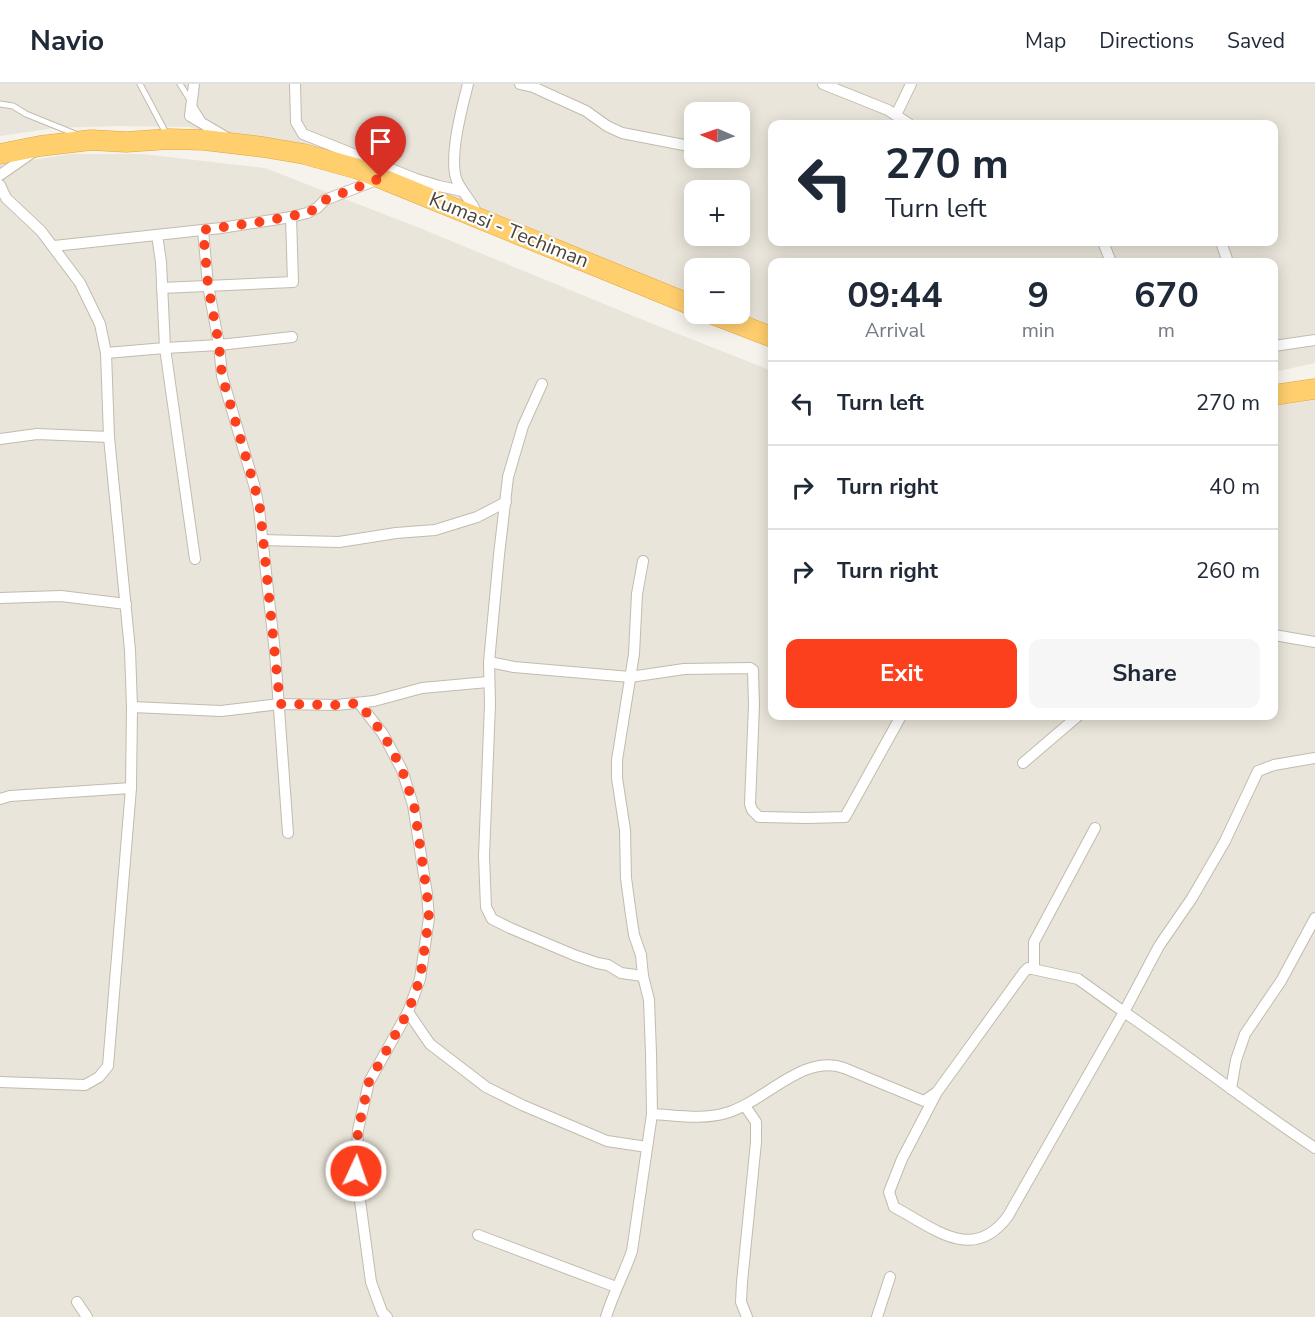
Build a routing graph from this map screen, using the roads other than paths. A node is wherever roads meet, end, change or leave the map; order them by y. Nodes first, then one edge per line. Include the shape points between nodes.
1 (140, 84) edge
2 (180, 84) edge
3 (194, 84) edge
4 (295, 84) edge
5 (468, 84) edge
6 (520, 84) edge
7 (823, 84) edge
8 (911, 84) edge
9 (0, 104) edge
10 (896, 115) junction
11 (903, 120) edge
12 (169, 139) junction
13 (91, 140) junction
14 (215, 141) junction
15 (237, 143) junction
16 (684, 145) edge
17 (40, 146) junction
18 (0, 154) edge
19 (0, 176) edge
20 (381, 178) junction
21 (0, 185) edge
22 (462, 191) junction
23 (291, 217) junction
24 (203, 230) junction
25 (157, 235) junction
26 (524, 236) junction
27 (54, 246) junction
28 (208, 285) junction
29 (162, 288) junction
30 (684, 302) edge
31 (738, 324) edge
32 (768, 335) edge
33 (292, 337) dead end
34 (1315, 340) edge
35 (219, 345) junction
36 (1278, 345) edge
37 (165, 348) junction
38 (106, 353) junction
39 (542, 384) dead end
40 (1315, 389) edge
41 (1278, 394) edge
42 (109, 437) junction
43 (0, 439) edge
44 (506, 502) junction
45 (262, 540) junction
46 (195, 559) dead end
47 (644, 561) dead end
48 (0, 598) edge
49 (126, 604) junction
50 (1278, 636) edge
51 (1315, 642) edge
52 (489, 662) junction
53 (630, 677) junction
54 (488, 682) junction
55 (359, 703) junction
56 (280, 704) junction
57 (132, 707) junction
58 (899, 720) edge
59 (1073, 720) edge
60 (1315, 758) edge
61 (1023, 763) dead end
62 (131, 788) junction
63 (0, 799) edge
64 (1095, 828) dead end
65 (288, 833) dead end
66 (1315, 918) edge
67 (1034, 969) junction
68 (643, 976) junction
69 (408, 1012) junction
70 (1124, 1012) junction
71 (0, 1082) edge
72 (1231, 1089) junction
73 (937, 1092) junction
74 (745, 1106) junction
75 (652, 1114) junction
76 (647, 1147) junction
77 (1315, 1148) edge
78 (478, 1235) dead end
79 (890, 1277) dead end
80 (616, 1287) junction
81 (77, 1302) dead end
82 (87, 1317) edge
83 (387, 1317) edge
84 (606, 1317) edge
85 (747, 1317) edge
86 (877, 1317) edge

1 - 12 lane
2 - 14 lane
3 - 15 street via 190,116
4 - 22 street via 296,122 309,138
5 - 22 street via 454,158 456,179
6 - 16 street via 586,111 622,133
7 - 10 street
8 - 10 street
9 - 13 lane via 14,106
10 - 11 street
12 - 13 highway, Kumasi - Techiman
12 - 14 highway, Kumasi - Techiman
13 - 17 highway, Kumasi - Techiman
14 - 15 highway, Kumasi - Techiman
15 - 20 highway, Kumasi - Techiman via 329,160
17 - 18 highway, Kumasi - Techiman
17 - 19 street
20 - 23 street
20 - 26 highway, Kumasi - Techiman
21 - 27 street via 13,207
22 - 26 street via 479,220
23 - 24 street
23 - 28 street via 293,282
24 - 25 street
24 - 28 street
25 - 27 street
25 - 29 street
26 - 30 highway, Kumasi - Techiman
27 - 38 street via 92,304
28 - 29 street
28 - 35 street
29 - 37 street
31 - 32 highway
33 - 35 street
34 - 36 street
35 - 37 street
35 - 45 street via 222,376 255,488
37 - 38 street
37 - 46 street
38 - 42 street
39 - 44 street via 508,477
40 - 41 highway
42 - 43 street via 37,434
42 - 49 street
44 - 45 street via 477,517 435,530 339,542
44 - 52 street
45 - 56 street
47 - 53 street
48 - 49 street via 61,596
49 - 57 street
50 - 51 street
52 - 53 street
52 - 54 street
53 - 58 street via 684,669 753,670 750,804 759,817 845,817
53 - 68 street via 617,778 625,830 626,878
54 - 55 street via 422,688
54 - 68 street via 484,891 492,919 621,973
55 - 56 street
55 - 69 street via 388,743 414,805 429,918 420,979
56 - 57 street via 221,711
56 - 65 street
57 - 62 street
59 - 61 street
60 - 70 street via 1258,771 1225,841 1159,946
62 - 63 street
62 - 71 street via 108,1066 86,1085
64 - 67 street via 1034,942
66 - 72 street via 1281,981 1245,1034
67 - 70 street via 1078,979
67 - 73 street via 1024,972
68 - 75 street via 649,1000
69 - 76 street via 430,1044 486,1087 607,1141
69 - 83 street via 369,1082 358,1130 356,1171 370,1282
70 - 72 street
70 - 73 street via 1008,1216 999,1228 982,1239 958,1240 894,1207 889,1192
72 - 77 street
73 - 74 street via 924,1101 833,1064 823,1064 785,1080
74 - 75 street via 711,1116
74 - 85 street via 756,1122 741,1302
75 - 76 street
76 - 80 street via 632,1251
78 - 80 street
79 - 86 street
80 - 84 street
81 - 82 street

